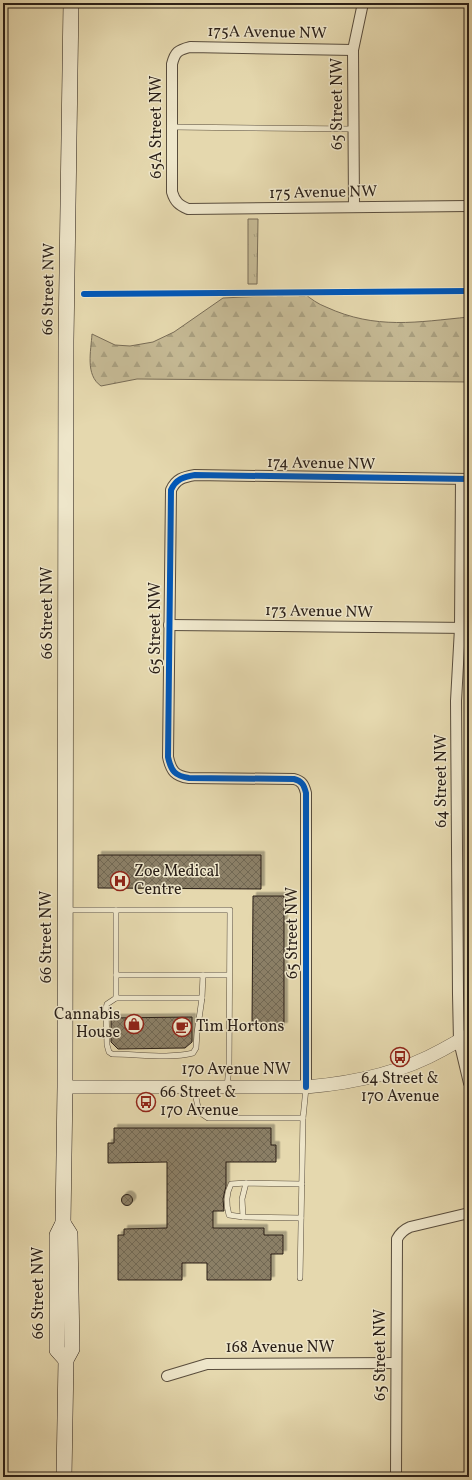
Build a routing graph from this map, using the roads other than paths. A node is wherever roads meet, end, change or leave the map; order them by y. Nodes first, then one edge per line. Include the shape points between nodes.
1 (70, 3) edge
2 (363, 3) edge
3 (180, 49) joint
4 (353, 50) junction
5 (172, 128) junction
6 (353, 129) junction
7 (179, 205) joint
8 (469, 206) edge
9 (354, 207) junction
10 (465, 479) edge
11 (174, 482) joint
12 (169, 625) junction
13 (465, 628) edge
14 (65, 910) junction
15 (116, 910) junction
16 (116, 975) junction
17 (202, 975) junction
18 (230, 975) junction
19 (116, 998) junction
20 (202, 998) junction
21 (464, 1038) edge
22 (469, 1083) edge
23 (65, 1087) junction
24 (194, 1087) junction
25 (227, 1087) junction
26 (306, 1087) junction
27 (302, 1118) junction
28 (246, 1182) junction
29 (302, 1184) junction
30 (469, 1213) edge
31 (243, 1217) junction
32 (301, 1218) junction
33 (300, 1278) dead end
34 (396, 1363) junction
35 (167, 1376) dead end
36 (64, 1477) edge
37 (396, 1477) edge

1 - 14 main road, 66 Street NW via 66,354
2 - 4 street, 65 Street NW
3 - 4 street, 175A Avenue NW via 190,47
3 - 5 street, 65A Street NW via 172,64
4 - 6 street, 65 Street NW
5 - 6 lane
5 - 7 street, 65A Street NW via 172,192
6 - 9 street, 65 Street NW
7 - 9 street, 175 Avenue NW via 188,209
8 - 9 street, 175 Avenue NW
10 - 11 street, 174 Avenue NW via 195,475
10 - 13 street, 64 Street NW
11 - 12 street, 65 Street NW via 170,500
12 - 13 street, 173 Avenue NW
12 - 26 street, 65 Street NW via 168,757 174,773 180,777 190,778 287,778 300,780 304,785
13 - 21 street, 64 Street NW via 456,701
14 - 15 lane
14 - 23 main road, 66 Street NW
15 - 16 lane
15 - 18 lane via 230,910
16 - 17 lane
16 - 19 lane
17 - 18 lane
17 - 20 lane
18 - 25 lane
19 - 20 lane
19 - 20 lane via 107,1004 106,1008 109,1052 150,1055 193,1053 196,1048
21 - 22 street, 64 Street NW
21 - 26 street, 170 Avenue NW via 442,1051 382,1075 333,1085
23 - 24 street, 170 Avenue NW
23 - 36 main road, 66 Street NW via 62,1223 70,1234 72,1349 66,1360
24 - 25 street, 170 Avenue NW
24 - 27 lane via 199,1112 208,1118
25 - 26 street, 170 Avenue NW
26 - 27 lane
27 - 29 lane
28 - 29 lane
28 - 31 lane via 242,1199
28 - 31 lane via 231,1184 227,1192 229,1215
29 - 32 lane
30 - 34 street, 65 Street NW via 410,1227 399,1234 396,1246
31 - 32 lane
32 - 33 lane
34 - 35 street, 168 Avenue NW via 207,1364
34 - 37 street, 65 Street NW

